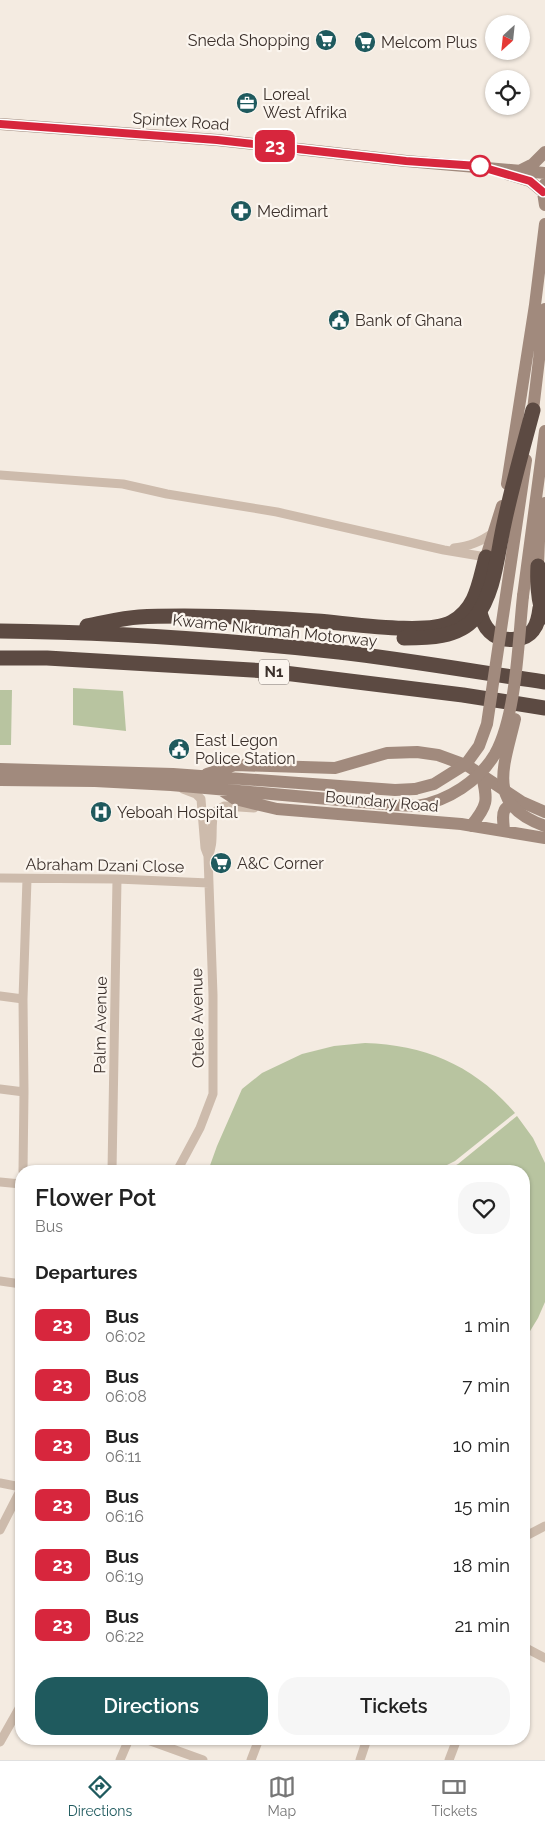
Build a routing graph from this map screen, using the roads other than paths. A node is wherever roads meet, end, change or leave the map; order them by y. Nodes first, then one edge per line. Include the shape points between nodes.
1 (0, 124) edge
2 (545, 152) edge
3 (478, 166) junction
4 (521, 170) junction
5 (545, 173) edge
6 (544, 194) edge
7 (545, 224) edge
8 (545, 309) edge
9 (533, 410) junction
10 (545, 432) edge
11 (0, 475) edge
12 (545, 504) edge
13 (493, 533) junction
14 (444, 550) junction
15 (486, 557) junction
16 (538, 566) joint
17 (481, 579) junction
18 (543, 615) edge
19 (231, 618) junction
20 (0, 630) edge
21 (58, 632) junction
22 (0, 658) edge
23 (545, 682) edge
24 (511, 706) junction
25 (545, 708) edge
26 (0, 769) edge
27 (202, 776) junction
28 (482, 776) junction
29 (0, 780) edge
30 (171, 785) junction
31 (220, 789) junction
32 (522, 802) junction
33 (277, 809) junction
34 (545, 812) edge
35 (471, 826) junction
36 (545, 826) edge
37 (504, 830) junction
38 (545, 838) edge
39 (208, 856) junction
40 (0, 878) edge
41 (27, 879) junction
42 (117, 879) junction
43 (209, 883) junction
44 (0, 996) edge
45 (23, 999) junction
46 (0, 1089) edge
47 (24, 1092) junction
48 (23, 1165) edge
49 (112, 1165) edge
50 (180, 1165) edge
51 (0, 1182) edge
52 (15, 1183) edge
53 (0, 1281) edge
54 (15, 1283) edge
55 (0, 1483) edge
56 (15, 1487) edge
57 (15, 1500) edge
58 (545, 1526) edge
59 (0, 1530) edge
60 (530, 1534) edge
61 (530, 1650) edge
62 (545, 1658) edge
63 (15, 1716) edge
64 (0, 1742) edge
65 (126, 1745) edge
66 (162, 1745) edge
67 (257, 1745) edge
68 (365, 1745) edge
69 (455, 1745) edge
70 (120, 1760) edge
71 (203, 1760) edge
72 (251, 1760) edge
73 (360, 1760) edge
74 (450, 1760) edge

1 - 3 main road, Spintex Road via 217,140
2 - 4 main road
3 - 4 main road, Spintex Road
3 - 6 main road, Spintex Road via 530,181
4 - 5 main road, Spintex Road
7 - 13 main road via 514,445 504,501
8 - 9 main road, Boundary Road
9 - 19 highway, bridge via 487,598 474,619 458,630 436,638 404,638
9 - 27 main road, Boundary Road, bridge via 487,724 479,746 466,764 434,784 395,790
10 - 24 main road, bridge
11 - 14 street via 123,484 323,522
12 - 16 main road
13 - 14 street via 468,547
13 - 15 main road
14 - 15 street
15 - 17 highway
16 - 18 highway via 537,585
17 - 18 highway via 480,614 494,635 516,639 532,632
17 - 19 highway via 471,604 462,616 450,624 433,628
19 - 21 highway via 139,617
20 - 21 highway, Kwame Nkrumah Motorway / N1
21 - 23 highway, Kwame Nkrumah Motorway / N1 via 216,640 331,652
22 - 25 highway, N1 via 268,671
24 - 31 main road, Boundary Road, bridge via 494,754 479,774 460,790 431,803 396,805
24 - 36 main road, bridge via 516,716 504,767 506,798 518,813
26 - 27 main road, Boundary Road
27 - 28 main road, Boundary Road via 235,765 335,768 388,753 417,752 451,759
28 - 32 main road, Boundary Road
28 - 35 main road via 487,798 480,816
29 - 30 main road, Boundary Road
30 - 31 main road, Boundary Road
30 - 39 street, Otele Avenue via 201,799
31 - 33 main road, Boundary Road via 235,799
32 - 34 main road, Boundary Road
32 - 37 main road via 505,808 502,815
33 - 35 main road, Boundary Road
33 - 39 street, Otele Avenue via 220,807 214,812 212,848
35 - 37 main road, Boundary Road
37 - 38 main road, Boundary Road
39 - 43 street, Otele Avenue
40 - 41 street, Abraham Dzani Close
41 - 42 street, Abraham Dzani Close
41 - 45 street
42 - 43 street, Abraham Dzani Close
42 - 49 street, Palm Avenue
43 - 50 street, Otele Avenue via 213,1094
44 - 45 street
45 - 47 street
46 - 47 street
47 - 48 street
51 - 52 street
53 - 54 street
55 - 56 street
57 - 59 street
58 - 60 street
61 - 62 street
63 - 64 street
65 - 70 street
66 - 71 street
67 - 72 street
68 - 73 street
69 - 74 street

